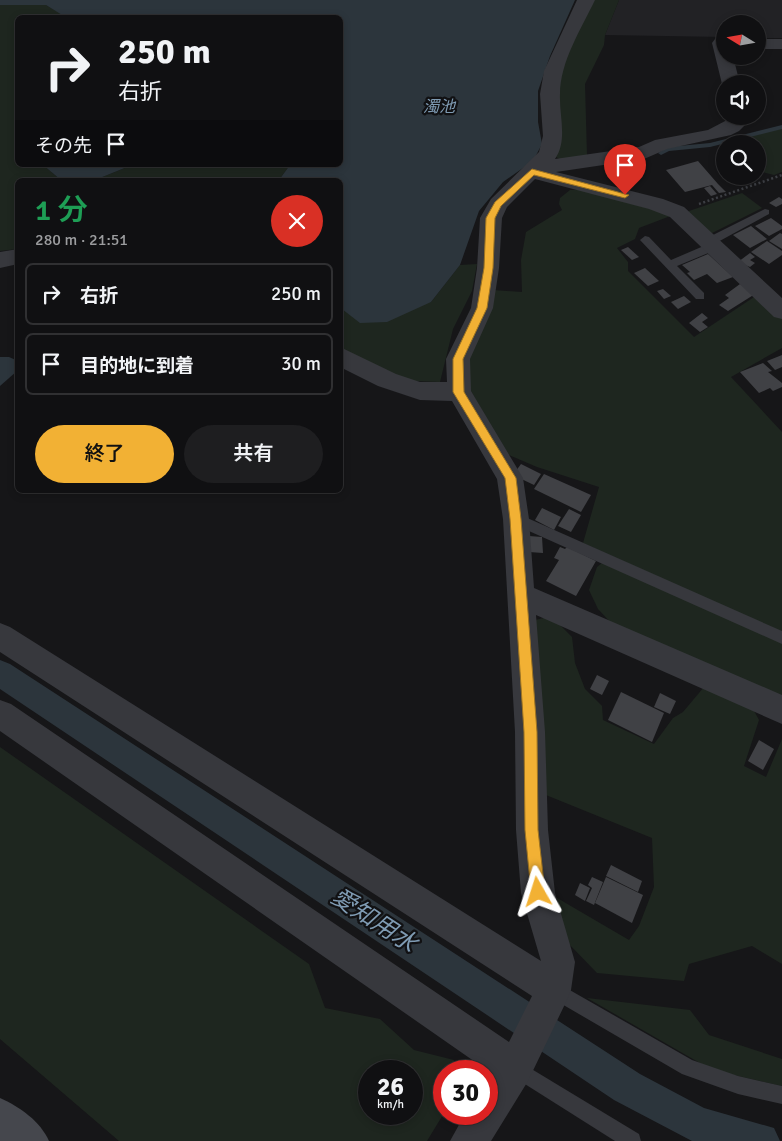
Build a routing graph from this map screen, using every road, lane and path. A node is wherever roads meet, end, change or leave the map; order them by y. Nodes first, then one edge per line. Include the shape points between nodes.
1 (586, 0) edge
2 (766, 44) edge
3 (782, 44) edge
4 (736, 125) edge
5 (534, 170) junction
6 (782, 176) edge
7 (677, 212) junction
8 (765, 212) dead end
9 (645, 240) dead end
10 (712, 244) junction
11 (15, 257) edge
12 (0, 260) edge
13 (669, 265) junction
14 (700, 296) dead end
15 (780, 306) edge
16 (343, 358) edge
17 (458, 392) junction
18 (516, 519) junction
19 (521, 595) junction
20 (0, 636) edge
21 (782, 638) edge
22 (782, 710) edge
23 (0, 714) edge
24 (554, 990) junction
25 (515, 1068) junction
26 (782, 1095) edge
27 (0, 1117) edge
28 (30, 1141) edge
29 (469, 1141) edge
30 (632, 1141) edge

1 - 5 street via 553,70 550,94 553,136 548,154
2 - 3 street
4 - 5 street via 710,135 659,145 644,153
5 - 7 street
5 - 17 street via 498,204 491,218 482,308 458,359
6 - 7 path
7 - 10 street
8 - 10 lane
9 - 13 lane
10 - 13 lane
10 - 15 street
11 - 12 street
13 - 14 lane
16 - 17 street via 387,380 420,391
17 - 18 street via 510,478
18 - 19 street
18 - 21 lane
19 - 22 street
19 - 24 street via 530,732 532,830 538,892 558,962
20 - 24 street
23 - 25 street
24 - 25 street
24 - 26 lane via 688,1068 738,1085
25 - 29 street
25 - 30 lane
27 - 28 street

